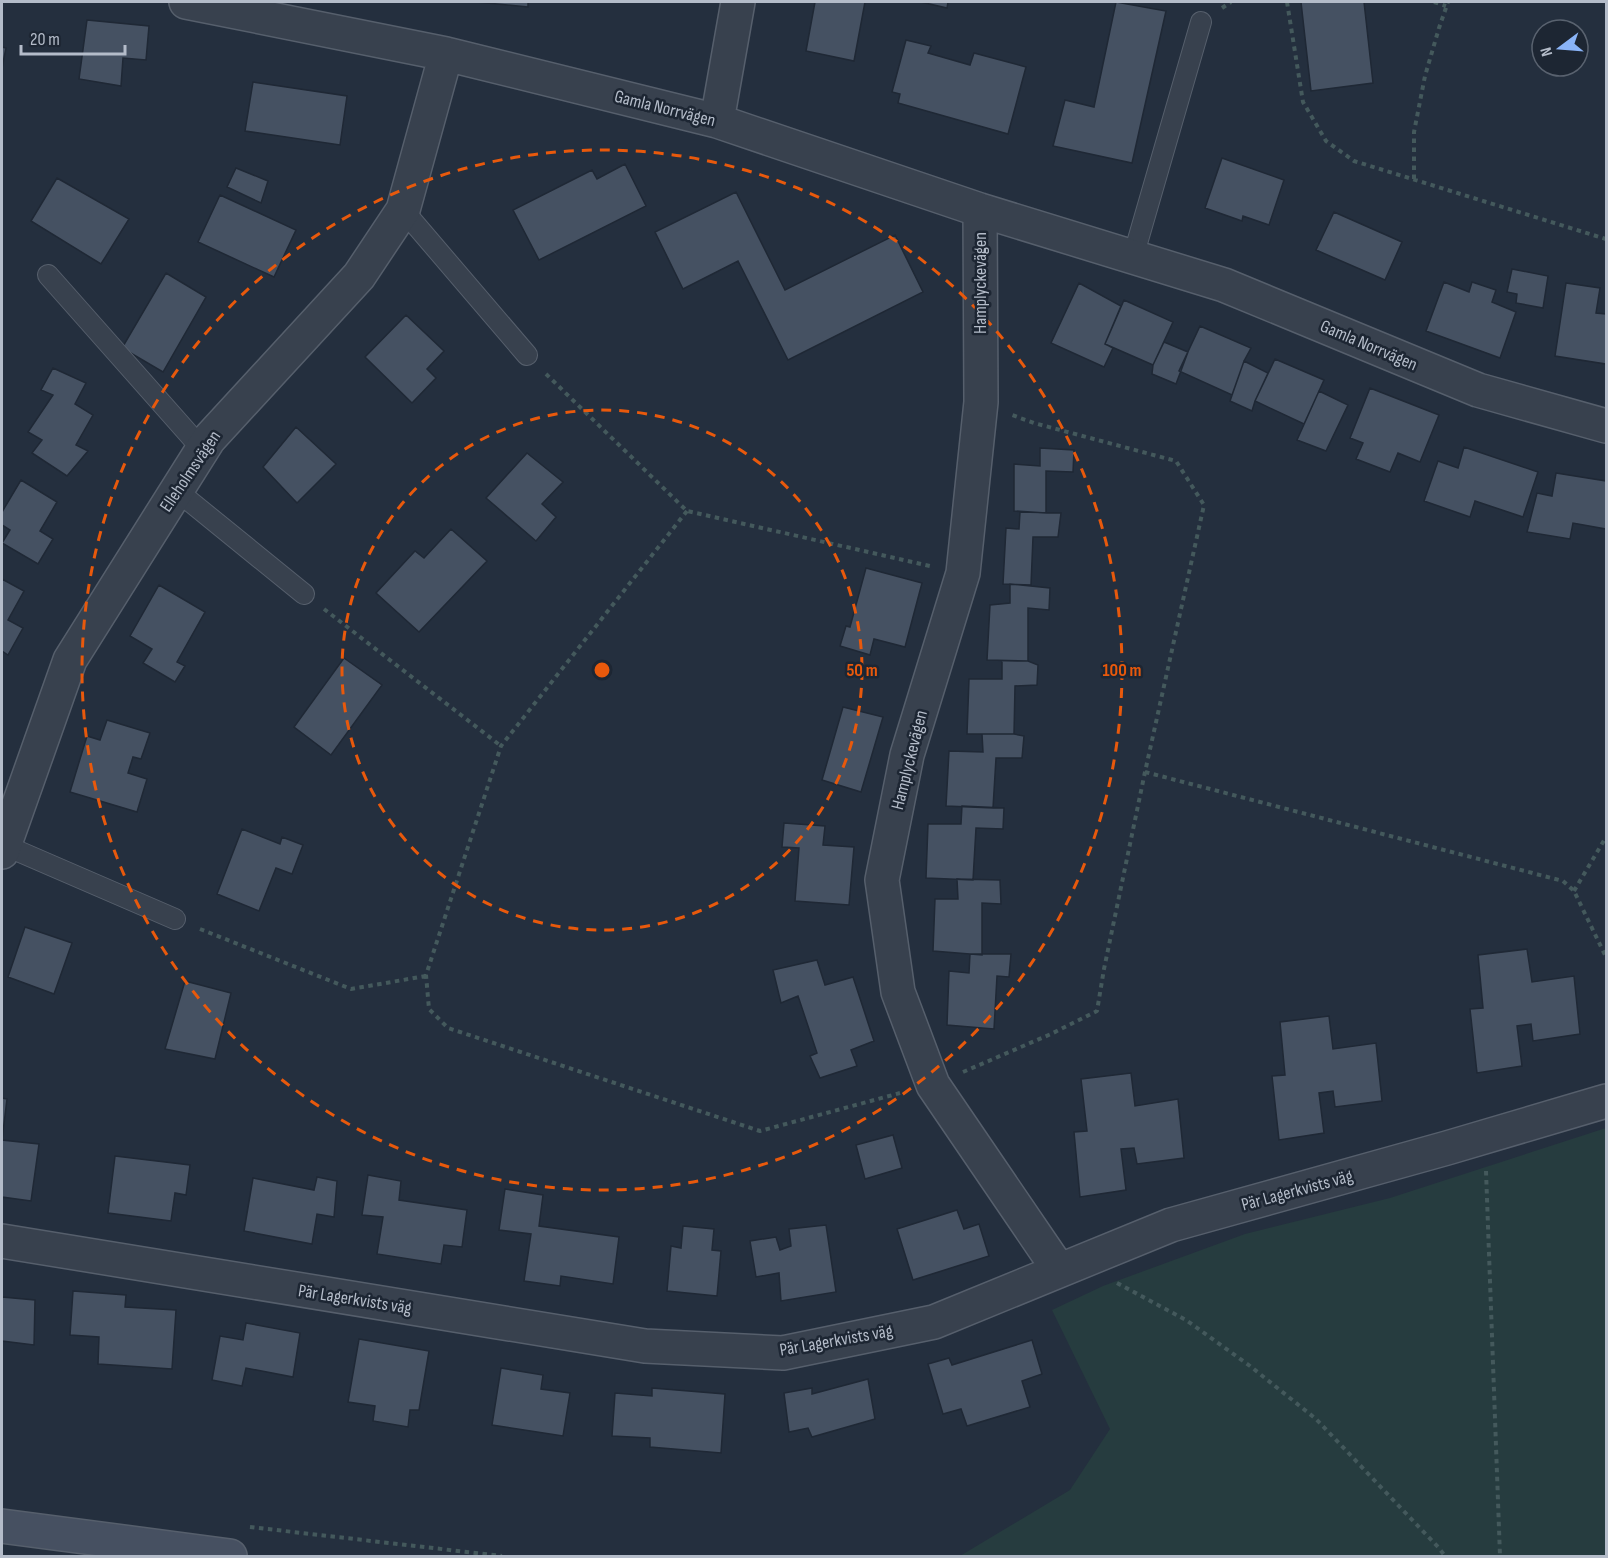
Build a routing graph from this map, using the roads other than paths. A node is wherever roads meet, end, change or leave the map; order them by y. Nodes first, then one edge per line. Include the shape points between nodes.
1 (186, 2) edge
2 (738, 2) edge
3 (1201, 22) dead end
4 (446, 54) junction
5 (717, 121) junction
6 (403, 210) junction
7 (980, 210) junction
8 (1133, 257) junction
9 (48, 275) dead end
10 (527, 355) road end
11 (1606, 426) edge
12 (202, 449) junction
13 (176, 490) junction
14 (304, 594) road end
15 (3, 849) edge
16 (175, 919) road end
17 (1606, 1101) edge
18 (2, 1241) edge
19 (1069, 1266) junction
20 (2, 1526) edge
21 (230, 1557) edge

1 - 4 street, Gamla Norrvägen
2 - 5 street
3 - 8 lane
4 - 5 street, Gamla Norrvägen
4 - 6 street, Elleholmsvägen
5 - 7 street, Gamla Norrvägen
6 - 10 lane
6 - 12 street, Elleholmsvägen via 359,276
7 - 8 street, Gamla Norrvägen
7 - 19 street, Hamplyckevägen via 981,402 963,573 907,755 882,880 898,992 933,1084
8 - 11 street, Gamla Norrvägen via 1224,285 1478,390
9 - 12 lane
12 - 13 street, Elleholmsvägen
13 - 14 lane
13 - 15 street, Elleholmsvägen via 69,660
15 - 16 lane
17 - 19 street, Pär Lagerkvists väg via 1171,1225
18 - 19 street, Pär Lagerkvists väg via 645,1346 783,1353 933,1322
20 - 21 main road

